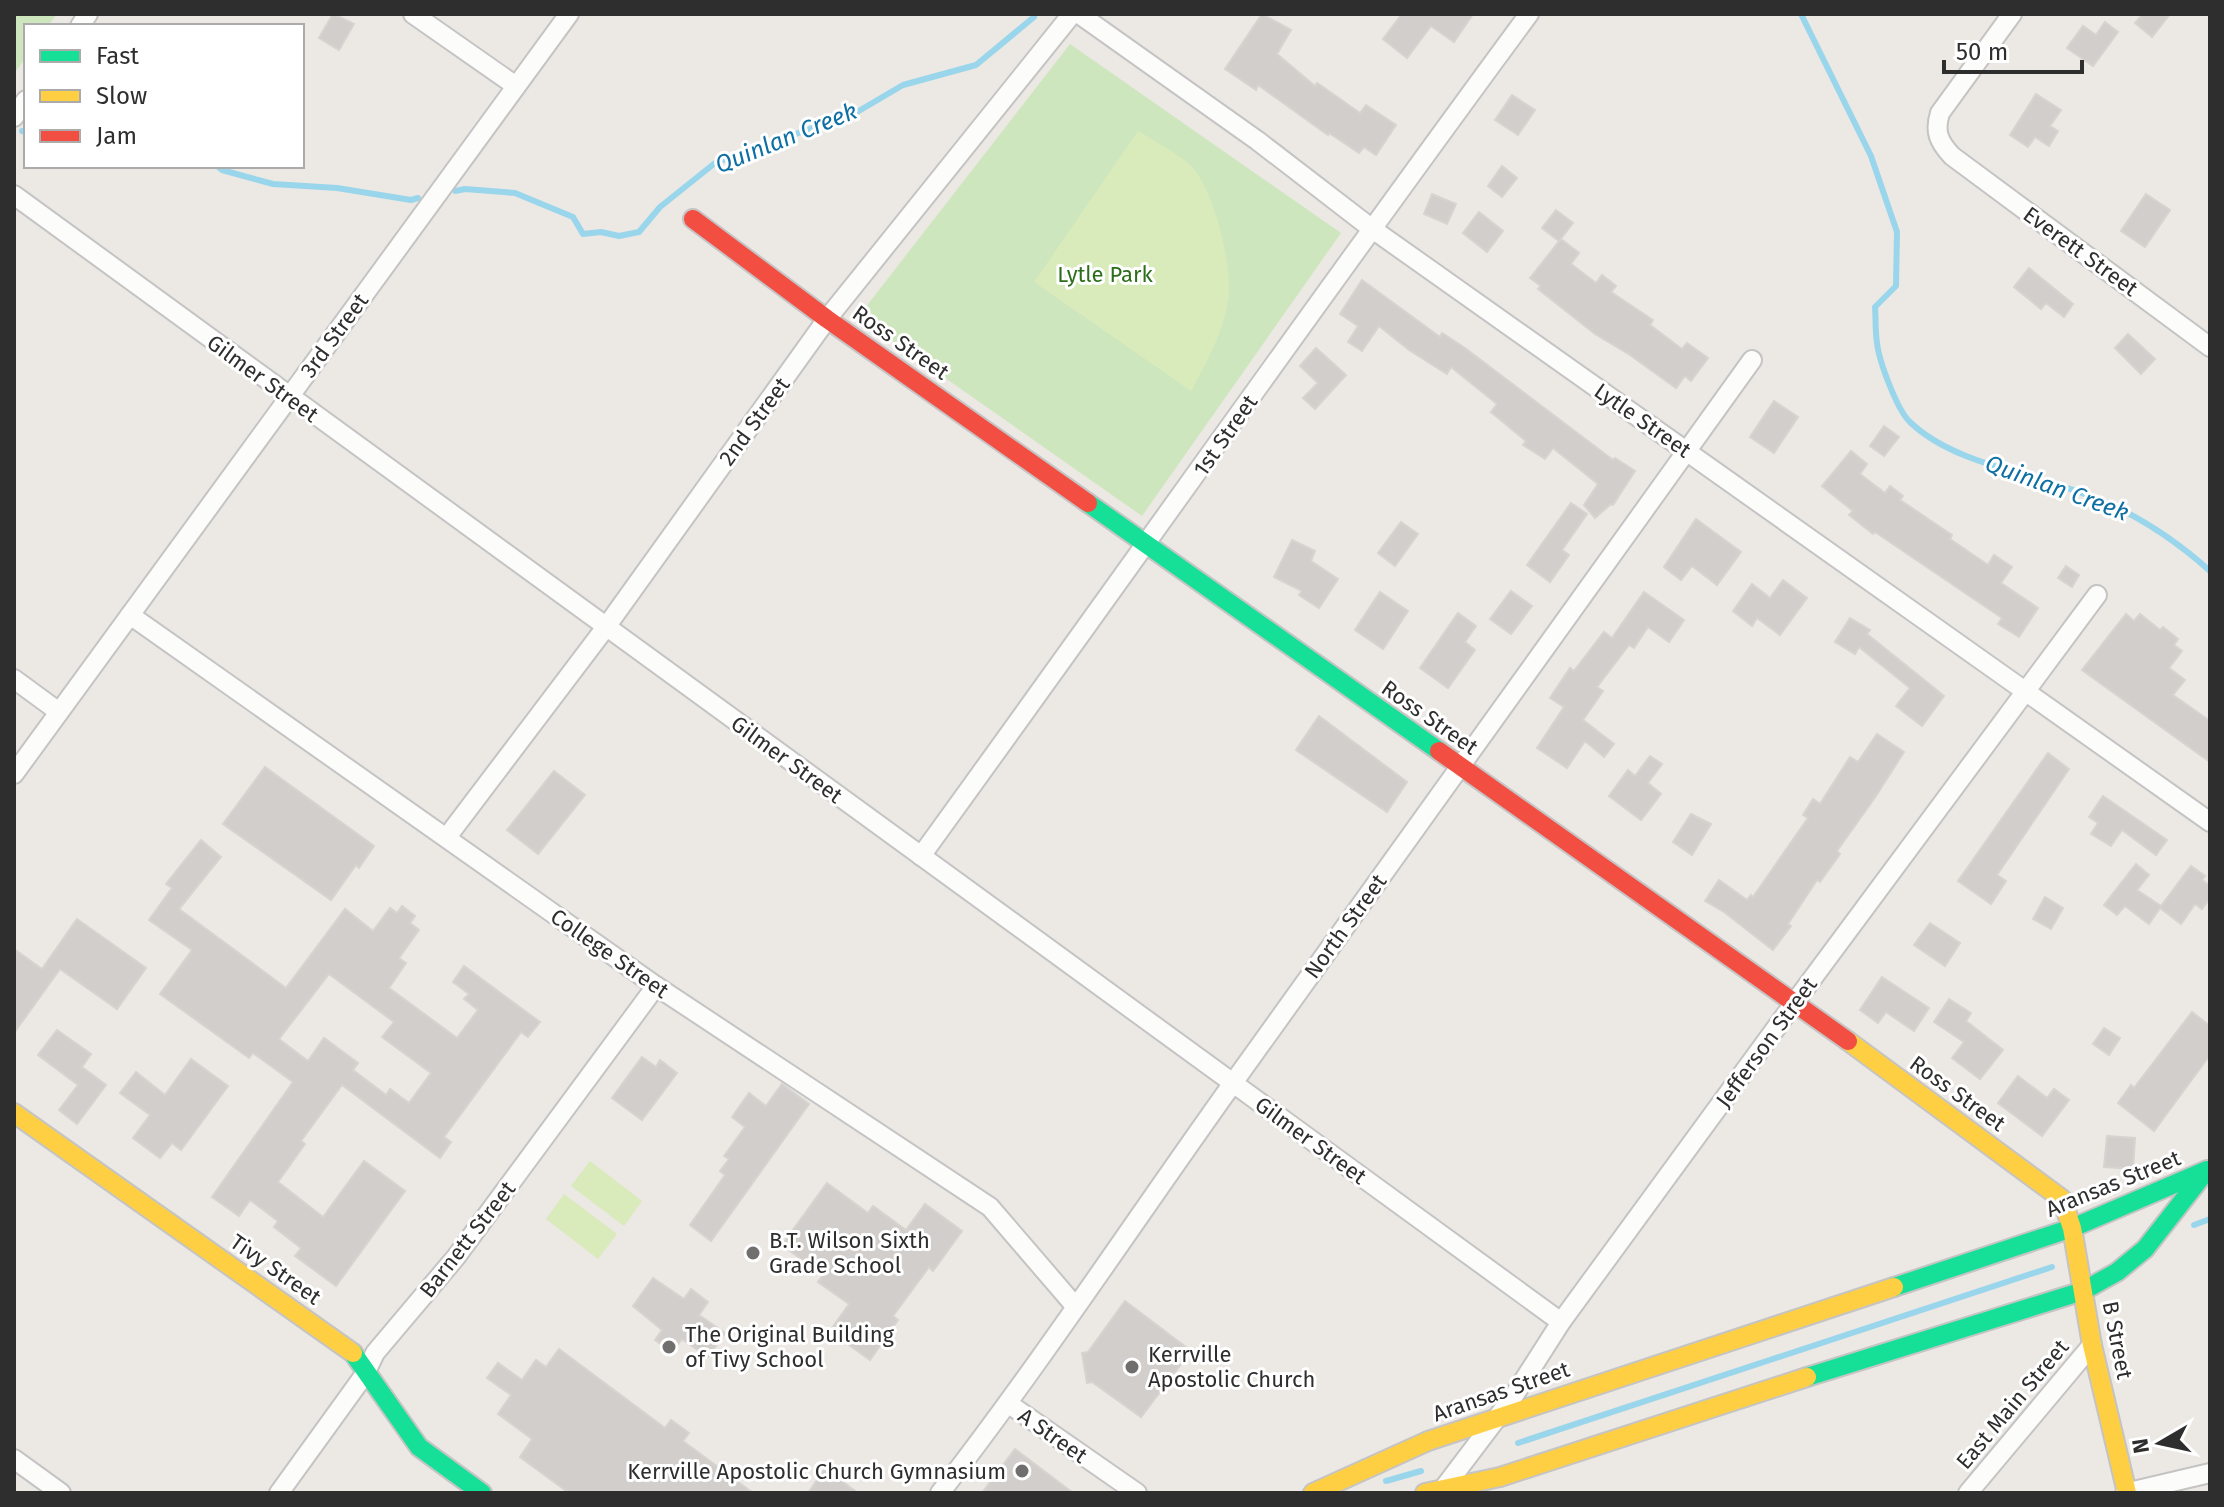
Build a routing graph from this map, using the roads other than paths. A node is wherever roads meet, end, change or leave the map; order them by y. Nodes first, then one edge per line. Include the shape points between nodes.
1 (413, 14) edge
2 (569, 14) edge
3 (1072, 14) edge
4 (1079, 14) edge
5 (1529, 14) edge
6 (2012, 14) edge
7 (516, 86) junction
8 (14, 195) edge
9 (693, 219) dead end
10 (1371, 228) junction
11 (827, 319) junction
12 (2210, 347) edge
13 (1752, 360) dead end
14 (289, 397) junction
15 (1687, 452) junction
16 (1147, 545) junction
17 (2097, 595) dead end
18 (130, 615) junction
19 (606, 627) junction
20 (14, 679) edge
21 (2028, 691) junction
22 (59, 712) junction
23 (1460, 767) junction
24 (14, 774) edge
25 (2210, 822) edge
26 (447, 837) junction
27 (921, 856) junction
28 (656, 986) junction
29 (1795, 1002) junction
30 (1233, 1083) junction
31 (14, 1113) edge
32 (2208, 1168) edge
33 (2072, 1228) junction
34 (2083, 1291) junction
35 (1075, 1306) junction
36 (1561, 1322) junction
37 (2092, 1345) junction
38 (365, 1374) junction
39 (1009, 1404) junction
40 (1496, 1419) junction
41 (14, 1459) edge
42 (2210, 1473) edge
43 (1436, 1492) edge
44 (61, 1493) edge
45 (279, 1493) edge
46 (482, 1493) edge
47 (940, 1493) edge
48 (1137, 1493) edge
49 (1313, 1493) edge
50 (1968, 1493) edge
51 (2126, 1493) edge

1 - 7 street
2 - 7 street, 3rd Street
3 - 11 street, 2nd Street
4 - 10 street, Lytle Street
5 - 10 street, 1st Street
6 - 12 street, Everett Street via 1940,113 1939,142
7 - 14 street, 3rd Street
8 - 14 street, Gilmer Street
9 - 11 street, Ross Street
10 - 15 street, Lytle Street
10 - 16 street, 1st Street
11 - 16 street, Ross Street
11 - 19 street, 2nd Street
13 - 15 street, North Street
14 - 18 street, 3rd Street
14 - 19 street, Gilmer Street
15 - 21 street, Lytle Street
15 - 23 street, North Street
16 - 23 street, Ross Street
16 - 27 street, 1st Street
17 - 21 street, Jefferson Street
18 - 22 street, 3rd Street
18 - 26 street, College Street
19 - 26 street, 2nd Street
19 - 27 street, Gilmer Street
20 - 22 street
21 - 25 street, Lytle Street
21 - 29 street, Jefferson Street
22 - 24 street, 3rd Street
23 - 29 street, Ross Street
23 - 30 street, North Street
26 - 28 street, College Street
27 - 30 street, Gilmer Street
28 - 35 street, College Street via 990,1207
28 - 38 street, Barnett Street via 456,1257 375,1353
29 - 33 street, Ross Street via 2062,1199
29 - 36 street, Jefferson Street
30 - 35 street, North Street
30 - 36 street, Gilmer Street
31 - 38 street, Tivy Street via 342,1344
32 - 33 street, Aransas Street
32 - 34 street, Aransas Street via 2145,1249
33 - 34 street, Ross Street
33 - 40 street, Aransas Street
34 - 37 street, B Street
34 - 43 street, Aransas Street via 1500,1477
35 - 39 street, North Street
36 - 40 street, Jefferson Street
37 - 50 street, East Main Street
37 - 51 street, B Street
38 - 45 street, Barnett Street
38 - 46 street, Tivy Street via 419,1447
39 - 47 street, North Street
39 - 48 street, A Street
40 - 43 street, Jefferson Street
40 - 49 street, Aransas Street via 1428,1441
41 - 44 street
42 - 51 street

